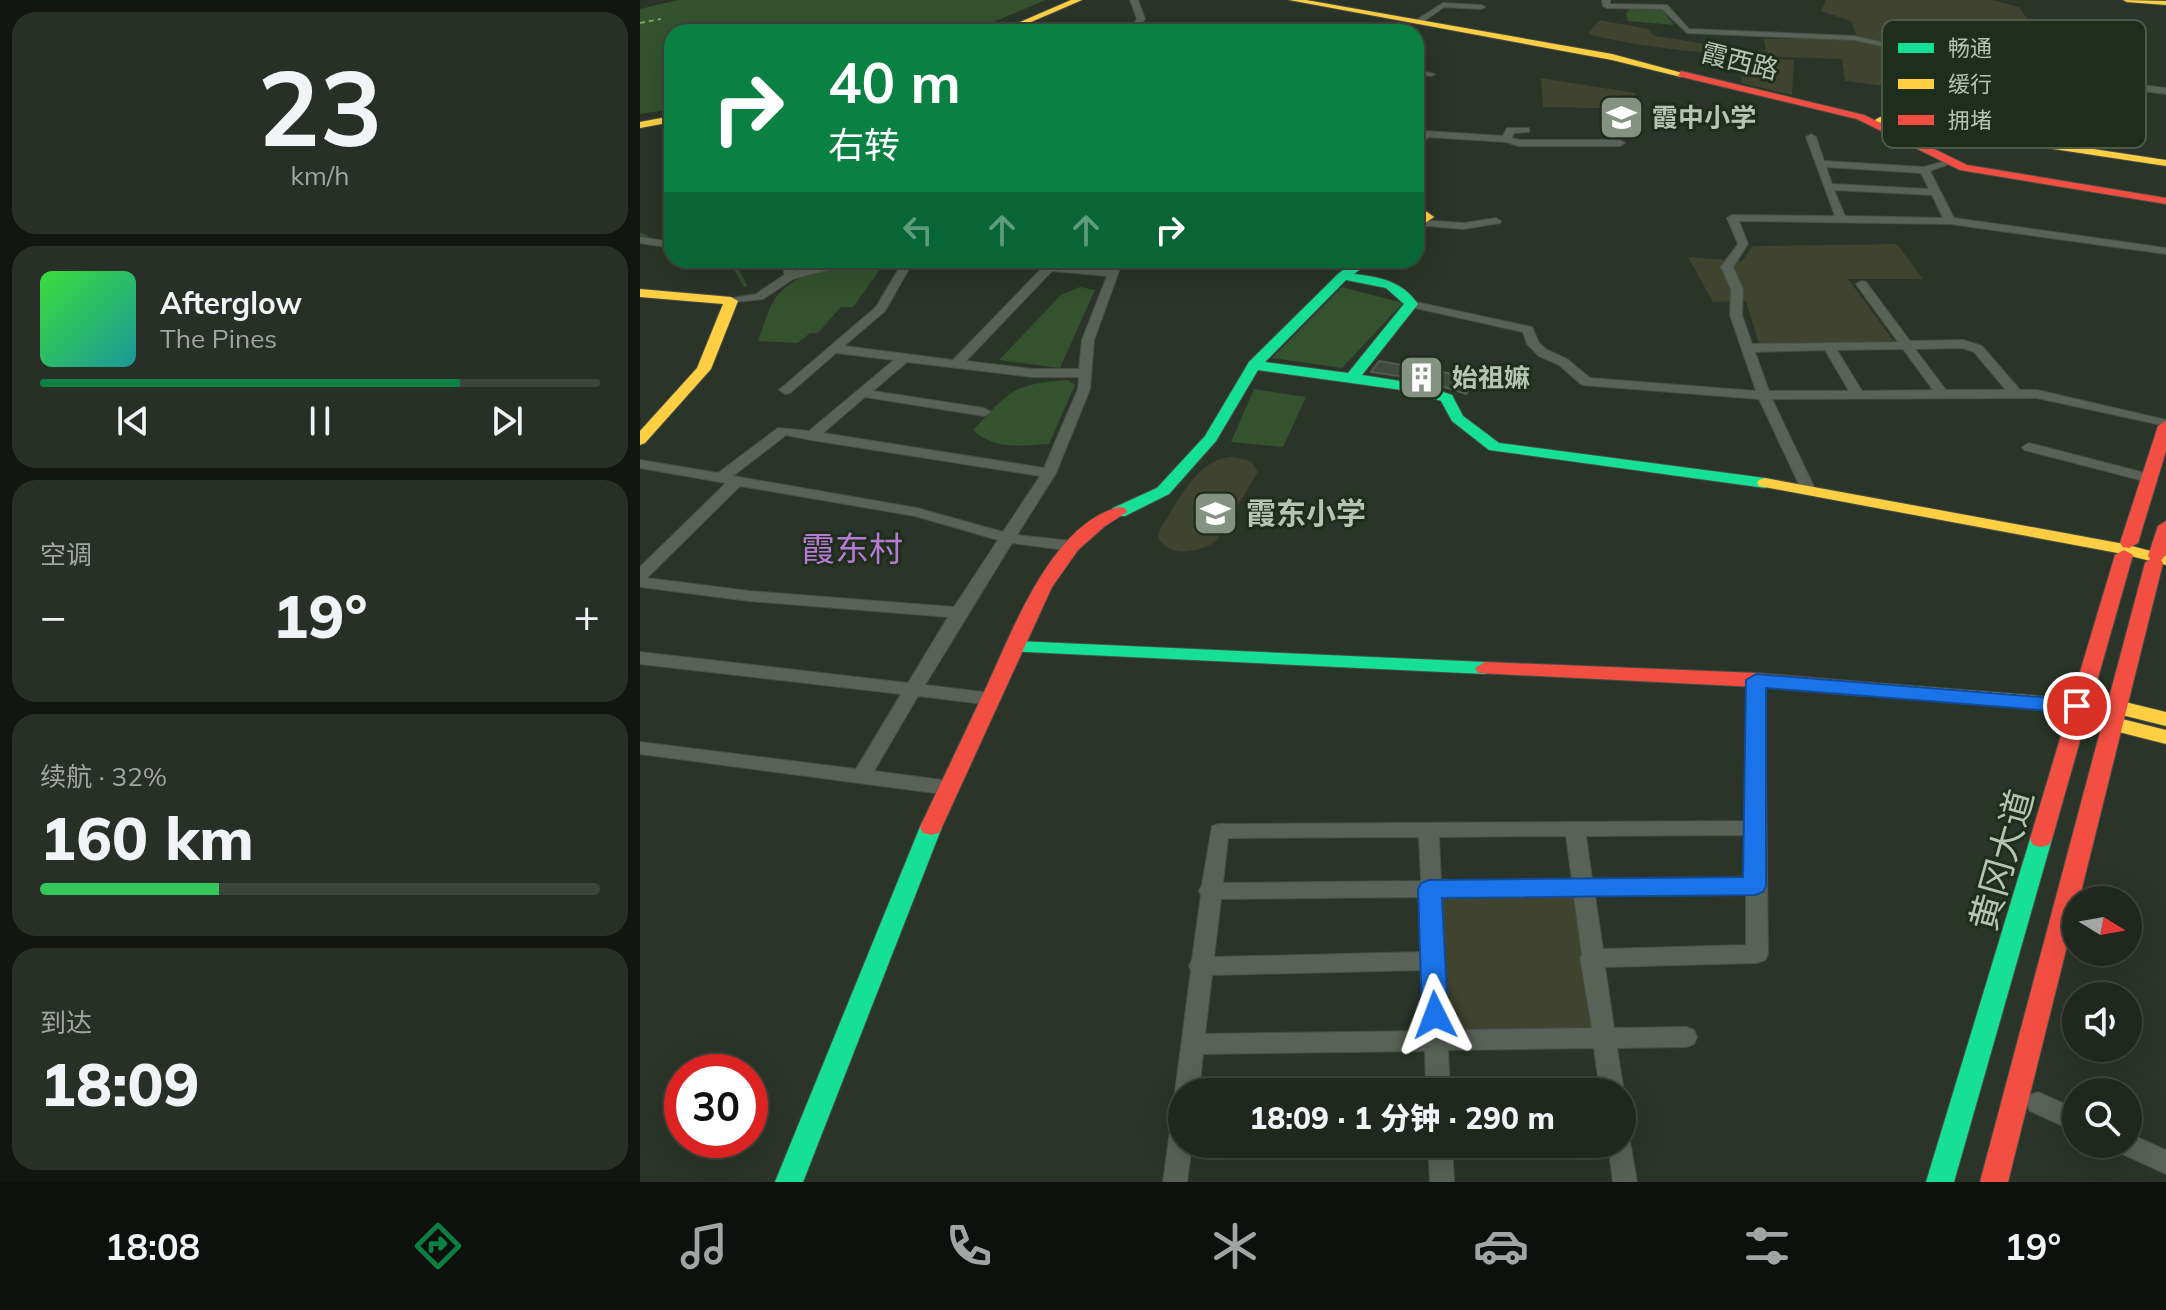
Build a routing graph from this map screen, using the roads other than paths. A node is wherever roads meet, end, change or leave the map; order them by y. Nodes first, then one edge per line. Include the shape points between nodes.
1 (1078, 0) edge
2 (1134, 0) edge
3 (1293, 0) edge
4 (1606, 0) edge
5 (2127, 0) edge
6 (2166, 3) edge
7 (1481, 7) dead end
8 (1020, 24) edge
9 (1137, 24) edge
10 (1397, 24) edge
11 (1414, 24) edge
12 (1424, 29) edge
13 (1882, 44) edge
14 (1424, 73) edge
15 (1431, 74) dead end
16 (2146, 88) edge
17 (2166, 91) edge
18 (1860, 117) junction
19 (664, 120) edge
20 (1882, 120) edge
21 (640, 125) edge
22 (1882, 129) edge
23 (1526, 130) dead end
24 (1811, 137) dead end
25 (1424, 138) edge
26 (1507, 139) junction
27 (1620, 143) dead end
28 (1919, 148) edge
29 (2066, 148) edge
30 (1946, 162) junction
31 (2166, 163) edge
32 (1819, 164) junction
33 (1925, 170) junction
34 (1828, 187) junction
35 (1935, 192) junction
36 (2166, 201) edge
37 (1424, 219) edge
38 (1842, 219) junction
39 (1496, 221) dead end
40 (1950, 221) junction
41 (664, 235) edge
42 (640, 240) edge
43 (654, 242) junction
44 (664, 244) edge
45 (2166, 251) edge
46 (790, 268) edge
47 (825, 268) edge
48 (904, 268) edge
49 (1048, 268) edge
50 (1116, 268) edge
51 (1354, 268) edge
52 (789, 276) junction
53 (1343, 276) junction
54 (1862, 284) dead end
55 (640, 293) edge
56 (731, 301) junction
57 (1411, 304) junction
58 (1906, 345) junction
59 (1829, 347) junction
60 (1747, 348) junction
61 (835, 349) junction
62 (903, 359) junction
63 (957, 363) junction
64 (1254, 365) junction
65 (1085, 373) junction
66 (1352, 378) junction
67 (785, 390) dead end
68 (862, 393) junction
69 (2015, 393) junction
70 (1942, 394) junction
71 (1764, 395) junction
72 (1858, 395) junction
73 (984, 412) dead end
74 (2164, 425) edge
75 (811, 436) junction
76 (640, 440) edge
77 (2029, 447) dead end
78 (640, 464) edge
79 (1049, 473) junction
80 (2144, 477) dead end
81 (720, 479) junction
82 (736, 482) junction
83 (1809, 491) junction
84 (2166, 526) edge
85 (1007, 538) junction
86 (1072, 546) junction
87 (2125, 549) junction
88 (2159, 560) edge
89 (640, 579) edge
90 (959, 613) junction
91 (1015, 647) junction
92 (640, 658) edge
93 (1756, 680) junction
94 (912, 690) junction
95 (992, 699) junction
96 (2077, 706) dead end
97 (2166, 719) edge
98 (2166, 737) edge
99 (640, 748) edge
100 (862, 775) junction
101 (950, 788) junction
102 (1756, 828) junction
103 (1575, 829) junction
104 (1429, 830) junction
105 (1755, 886) junction
106 (1582, 887) junction
107 (1429, 889) junction
108 (1209, 891) junction
109 (1591, 958) junction
110 (1433, 961) junction
111 (1200, 966) junction
112 (1686, 1037) dead end
113 (1603, 1038) junction
114 (1436, 1042) junction
115 (1194, 1044) junction
116 (1189, 1078) edge
117 (1437, 1078) edge
118 (1610, 1078) edge
119 (2038, 1103) dead end
120 (2062, 1114) edge
121 (2142, 1151) edge
122 (1178, 1158) edge
123 (1441, 1158) edge
124 (1622, 1158) edge
125 (2166, 1162) edge
126 (789, 1182) edge
127 (797, 1182) edge
128 (1175, 1182) edge
129 (1442, 1182) edge
130 (1625, 1182) edge
131 (1940, 1182) edge
132 (1994, 1182) edge

1 - 8 street
2 - 9 street via 1141,19
3 - 10 street, 霞西路
4 - 13 street via 1607,6 1664,7 1687,31 1854,38
5 - 6 street
7 - 11 street via 1443,5
12 - 18 street, 霞西路 via 1612,57
14 - 15 street
16 - 17 street
18 - 20 street
18 - 22 street, 霞西路
19 - 21 street
23 - 26 street via 1510,130
24 - 32 street
25 - 26 street
26 - 27 street
28 - 30 street, 霞西路
29 - 31 street
30 - 33 street
30 - 36 street, 霞西路
32 - 33 street
32 - 34 street
33 - 35 street
34 - 35 street
34 - 38 street
35 - 40 street
37 - 39 street via 1464,226
38 - 40 street
38 - 60 street via 1732,218 1743,244 1727,267 1737,289 1736,315
40 - 45 street
41 - 43 street
42 - 43 street
43 - 44 street
46 - 52 street
47 - 52 street
48 - 61 street via 881,309
49 - 63 street
50 - 65 street via 1088,340
51 - 53 street
52 - 56 street via 759,297
53 - 57 street via 1398,288
53 - 64 street
54 - 58 street
55 - 56 street
56 - 76 street via 704,369
57 - 66 street
57 - 71 street via 1528,330 1543,353 1587,382
58 - 59 street
58 - 69 street via 1963,344 1978,349
58 - 70 street
59 - 60 street
59 - 72 street
60 - 71 street
61 - 62 street
61 - 67 street
62 - 63 street
62 - 68 street
63 - 65 street via 1032,373
64 - 66 street
64 - 86 street via 1211,438 1163,491 1099,522
65 - 79 street via 1084,389
66 - 83 street via 1419,388 1447,398 1457,418 1494,447
68 - 73 street
68 - 75 street
69 - 70 street
69 - 74 street
70 - 72 street
71 - 72 street
71 - 83 street
74 - 87 street, 黄冈大道
75 - 79 street
75 - 81 street via 783,431
77 - 80 street
78 - 81 street
79 - 85 street
81 - 82 street
82 - 85 street via 917,512
82 - 89 street
83 - 87 street
84 - 88 street
85 - 86 street
85 - 90 street
86 - 91 street via 1043,586
87 - 88 street
87 - 131 street, 黄冈大道
88 - 132 street
89 - 90 street via 749,596
90 - 94 street
91 - 93 street
91 - 95 street
92 - 94 street
93 - 96 street
93 - 102 street
94 - 95 street
94 - 100 street
95 - 101 street
97 - 98 street via 2124,718
99 - 100 street
100 - 101 street
101 - 126 street via 917,857
102 - 103 street
102 - 105 street
103 - 104 street
103 - 106 street
104 - 107 street
104 - 108 street via 1219,831
105 - 106 street
105 - 109 street via 1757,954
106 - 107 street
106 - 109 street
107 - 108 street
107 - 110 street
108 - 111 street
109 - 113 street
110 - 111 street
110 - 114 street
111 - 115 street
112 - 113 street
113 - 114 street
113 - 118 street
114 - 115 street
114 - 117 street
115 - 116 street
119 - 120 street
121 - 125 street
122 - 128 street
123 - 129 street
124 - 130 street
126 - 127 street

